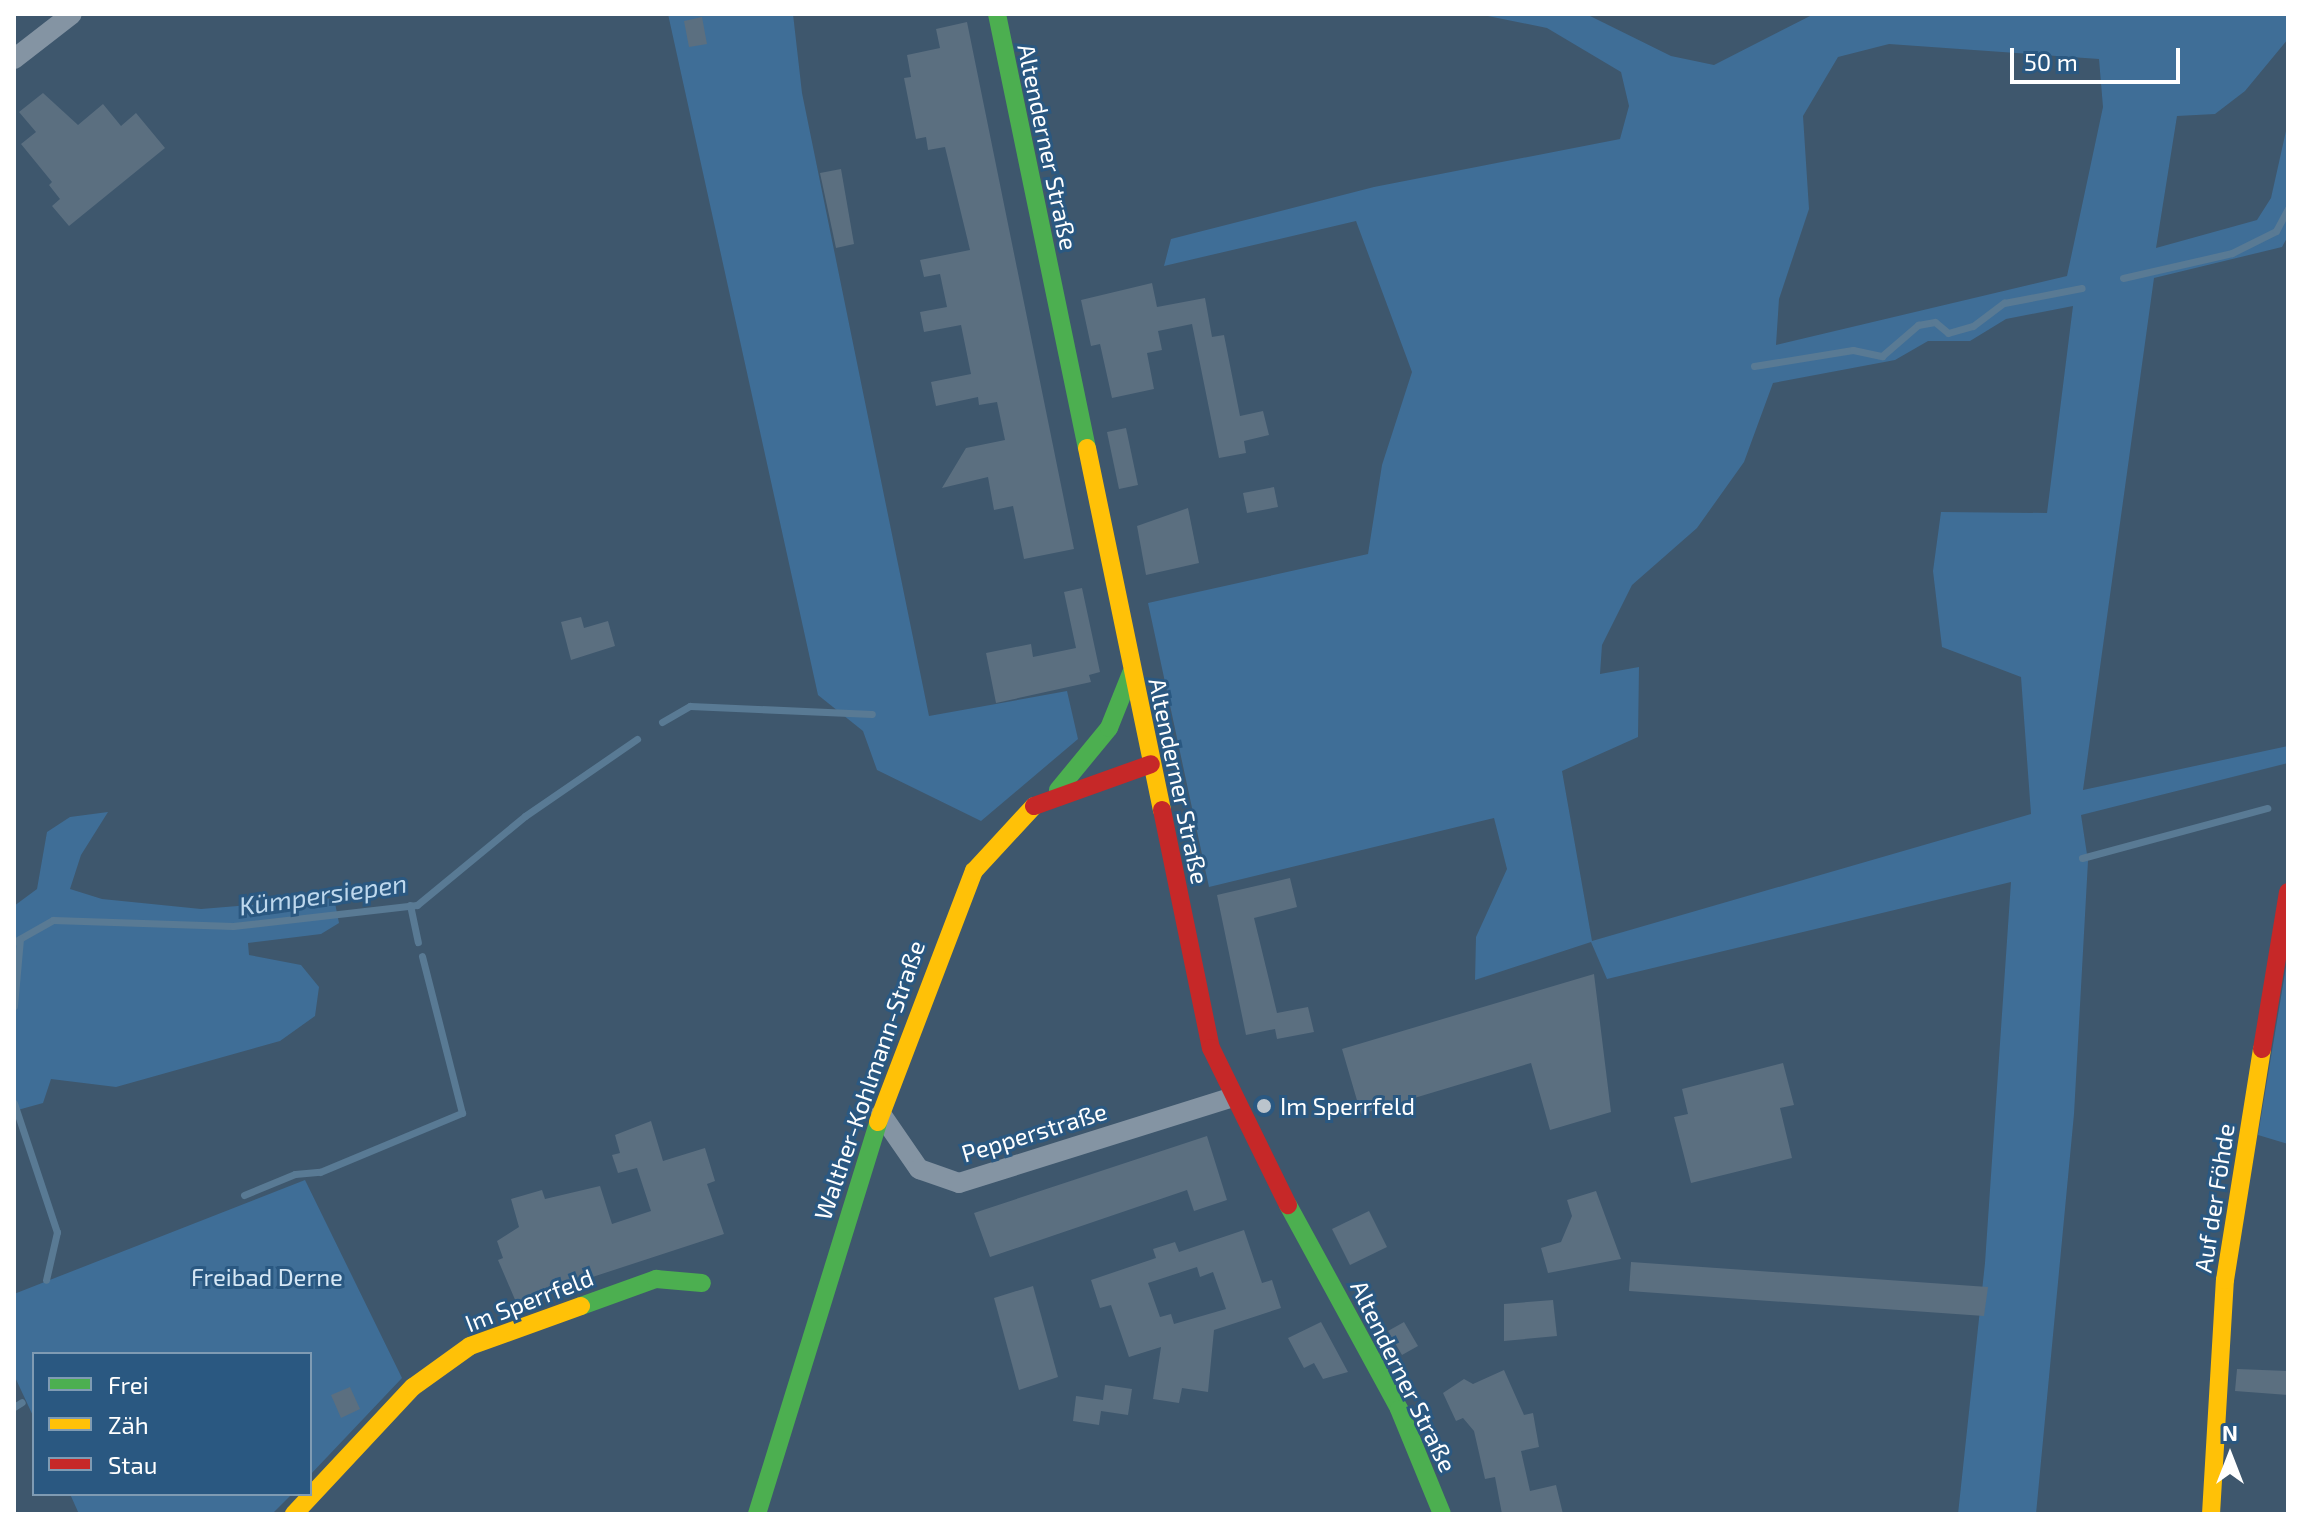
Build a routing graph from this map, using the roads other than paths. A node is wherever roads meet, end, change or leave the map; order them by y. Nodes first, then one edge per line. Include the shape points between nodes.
1 (72, 14) edge
2 (997, 14) edge
3 (14, 59) edge
4 (1131, 673) junction
5 (1151, 764) junction
6 (1056, 792) junction
7 (2288, 892) edge
8 (1230, 1098) junction
9 (881, 1114) junction
10 (702, 1283) dead end
11 (312, 1495) edge
12 (311, 1496) edge
13 (294, 1514) edge
14 (757, 1514) edge
15 (1442, 1514) edge
16 (2211, 1514) edge

1 - 3 street
2 - 4 street, Altenderner Straße
4 - 5 street, Altenderner Straße
4 - 6 street via 1109,728
5 - 6 street, Walther-Kohlmann-Straße
5 - 8 street, Altenderner Straße via 1205,1026
6 - 9 street, Walther-Kohlmann-Straße via 1008,827 974,871
7 - 16 street, Auf der Föhde via 2225,1280
8 - 9 street, Pepperstraße via 959,1183 919,1169
8 - 15 street, Altenderner Straße via 1399,1409
9 - 14 street, Walther-Kohlmann-Straße
10 - 11 street, Im Sperrfeld via 656,1279 470,1346 413,1387
12 - 13 street, Im Sperrfeld

